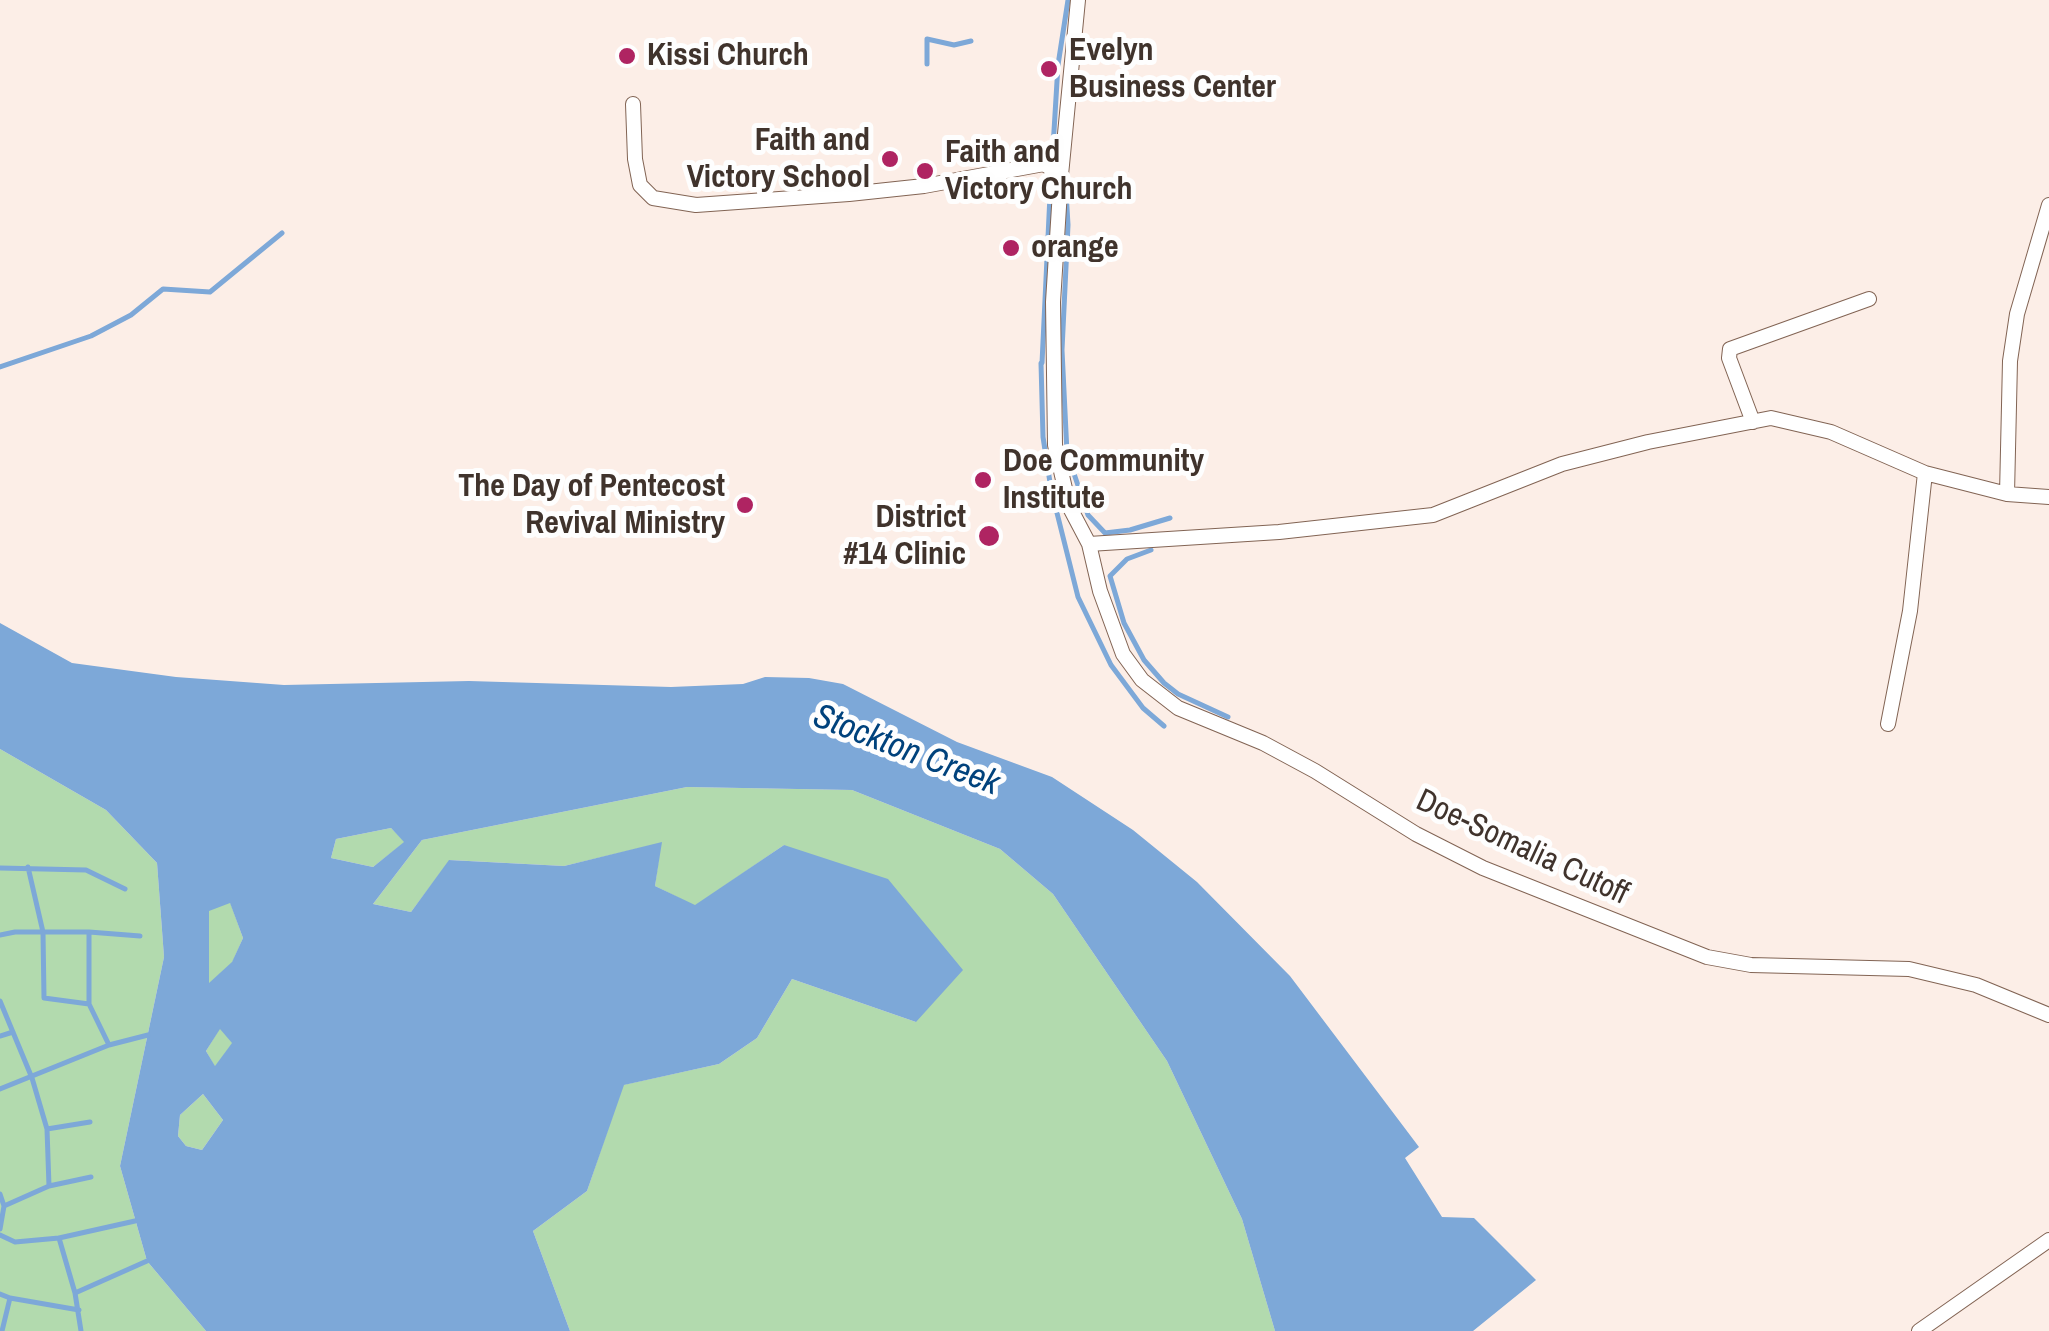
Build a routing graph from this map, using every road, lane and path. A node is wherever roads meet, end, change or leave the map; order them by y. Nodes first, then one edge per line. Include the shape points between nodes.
1 (1078, 0) edge
2 (633, 104) dead end
3 (1060, 175) junction
4 (2049, 205) edge
5 (1869, 299) dead end
6 (1753, 422) junction
7 (1925, 473) junction
8 (2007, 494) junction
9 (2049, 497) edge
10 (1089, 544) junction
11 (1888, 724) dead end
12 (2049, 1016) edge
13 (2049, 1240) edge
14 (1920, 1331) edge

1 - 3 street, Doe-Somalia Cutoff
2 - 3 street via 640,185 653,198 696,204 849,194 1044,164
3 - 10 street, Doe-Somalia Cutoff via 1055,445 1068,506
4 - 8 street via 2012,346
5 - 6 street via 1730,349
6 - 7 street via 1808,424
6 - 10 street via 1562,464 1434,514
7 - 8 street
7 - 11 street via 1910,611
8 - 9 street
10 - 12 street, Doe-Somalia Cutoff via 1118,642 1142,680 1178,708 1263,743 1483,868 1707,957 1751,966 1909,969 1976,986
13 - 14 street

